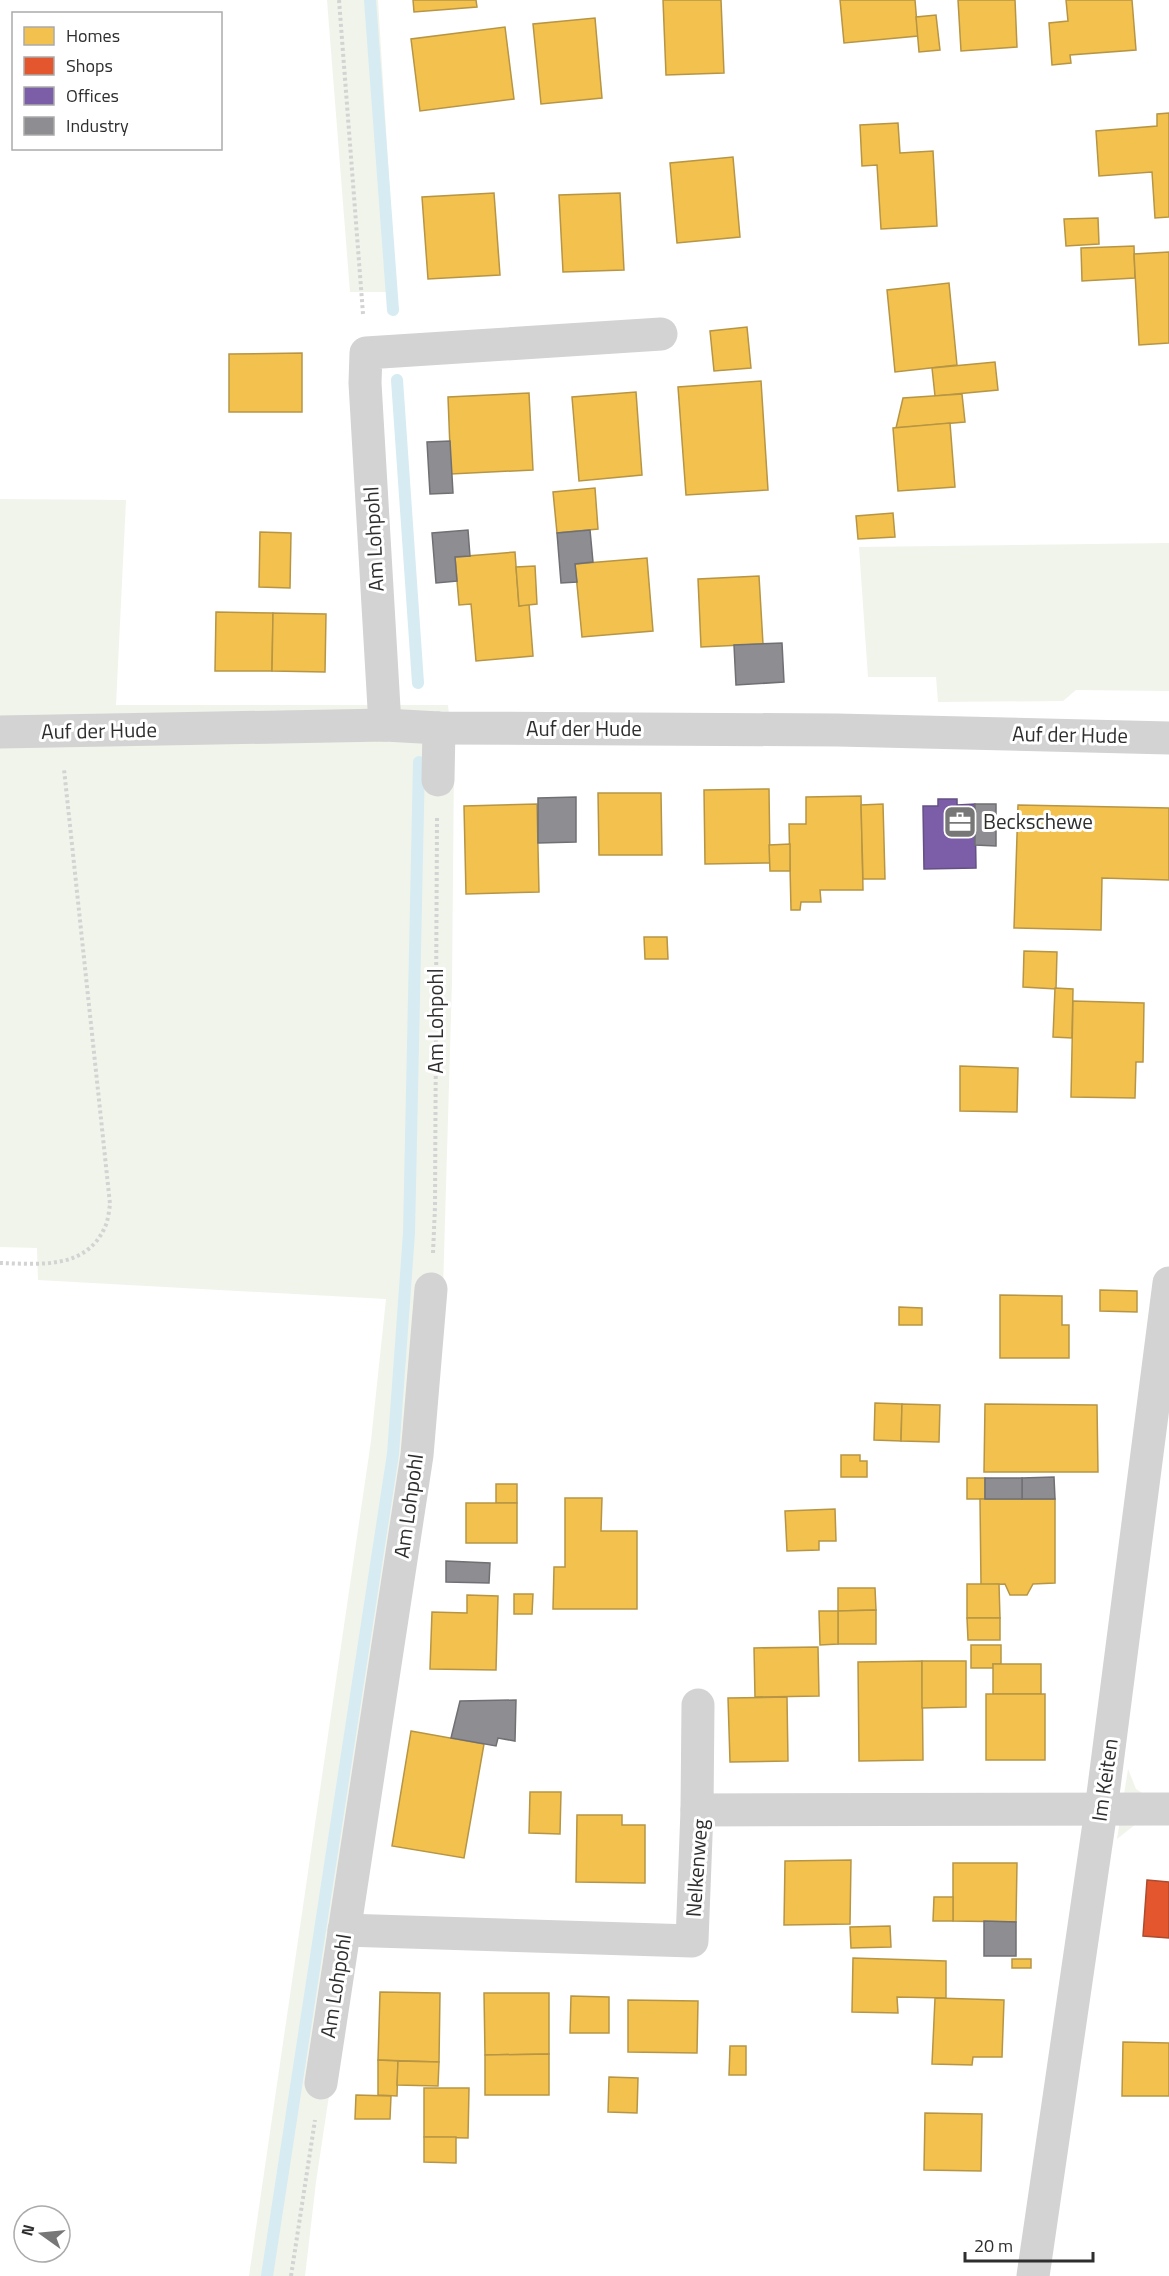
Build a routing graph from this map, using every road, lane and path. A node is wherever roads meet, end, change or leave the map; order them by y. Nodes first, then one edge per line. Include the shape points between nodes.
1 (339, 0) edge
2 (661, 334) dead end
3 (366, 353) junction
4 (385, 725) junction
5 (439, 728) junction
6 (0, 732) edge
7 (60, 732) junction
8 (1169, 738) edge
9 (438, 780) joint
10 (0, 1263) edge
11 (431, 1289) joint
12 (1168, 1297) edge
13 (698, 1705) dead end
14 (1169, 1809) edge
15 (697, 1810) junction
16 (1101, 1810) junction
17 (344, 1930) junction
18 (321, 2083) joint
19 (291, 2276) edge
20 (1033, 2276) edge

1 - 3 path
2 - 3 street
3 - 4 street, Am Lohpohl
4 - 5 street, Auf der Hude
4 - 7 street, Auf der Hude
5 - 8 street, Auf der Hude via 837,730
5 - 9 street
6 - 7 street, Auf der Hude
7 - 10 path via 110,1204 106,1227 79,1257 56,1263
9 - 11 path, Am Lohpohl
11 - 17 street, Am Lohpohl via 417,1455
12 - 16 street, Im Keiten
13 - 15 street
14 - 16 street, Nelkenweg
15 - 16 street, Nelkenweg
15 - 17 street, Nelkenweg via 692,1941
16 - 20 street, Im Keiten
17 - 18 street, Am Lohpohl
18 - 19 path

